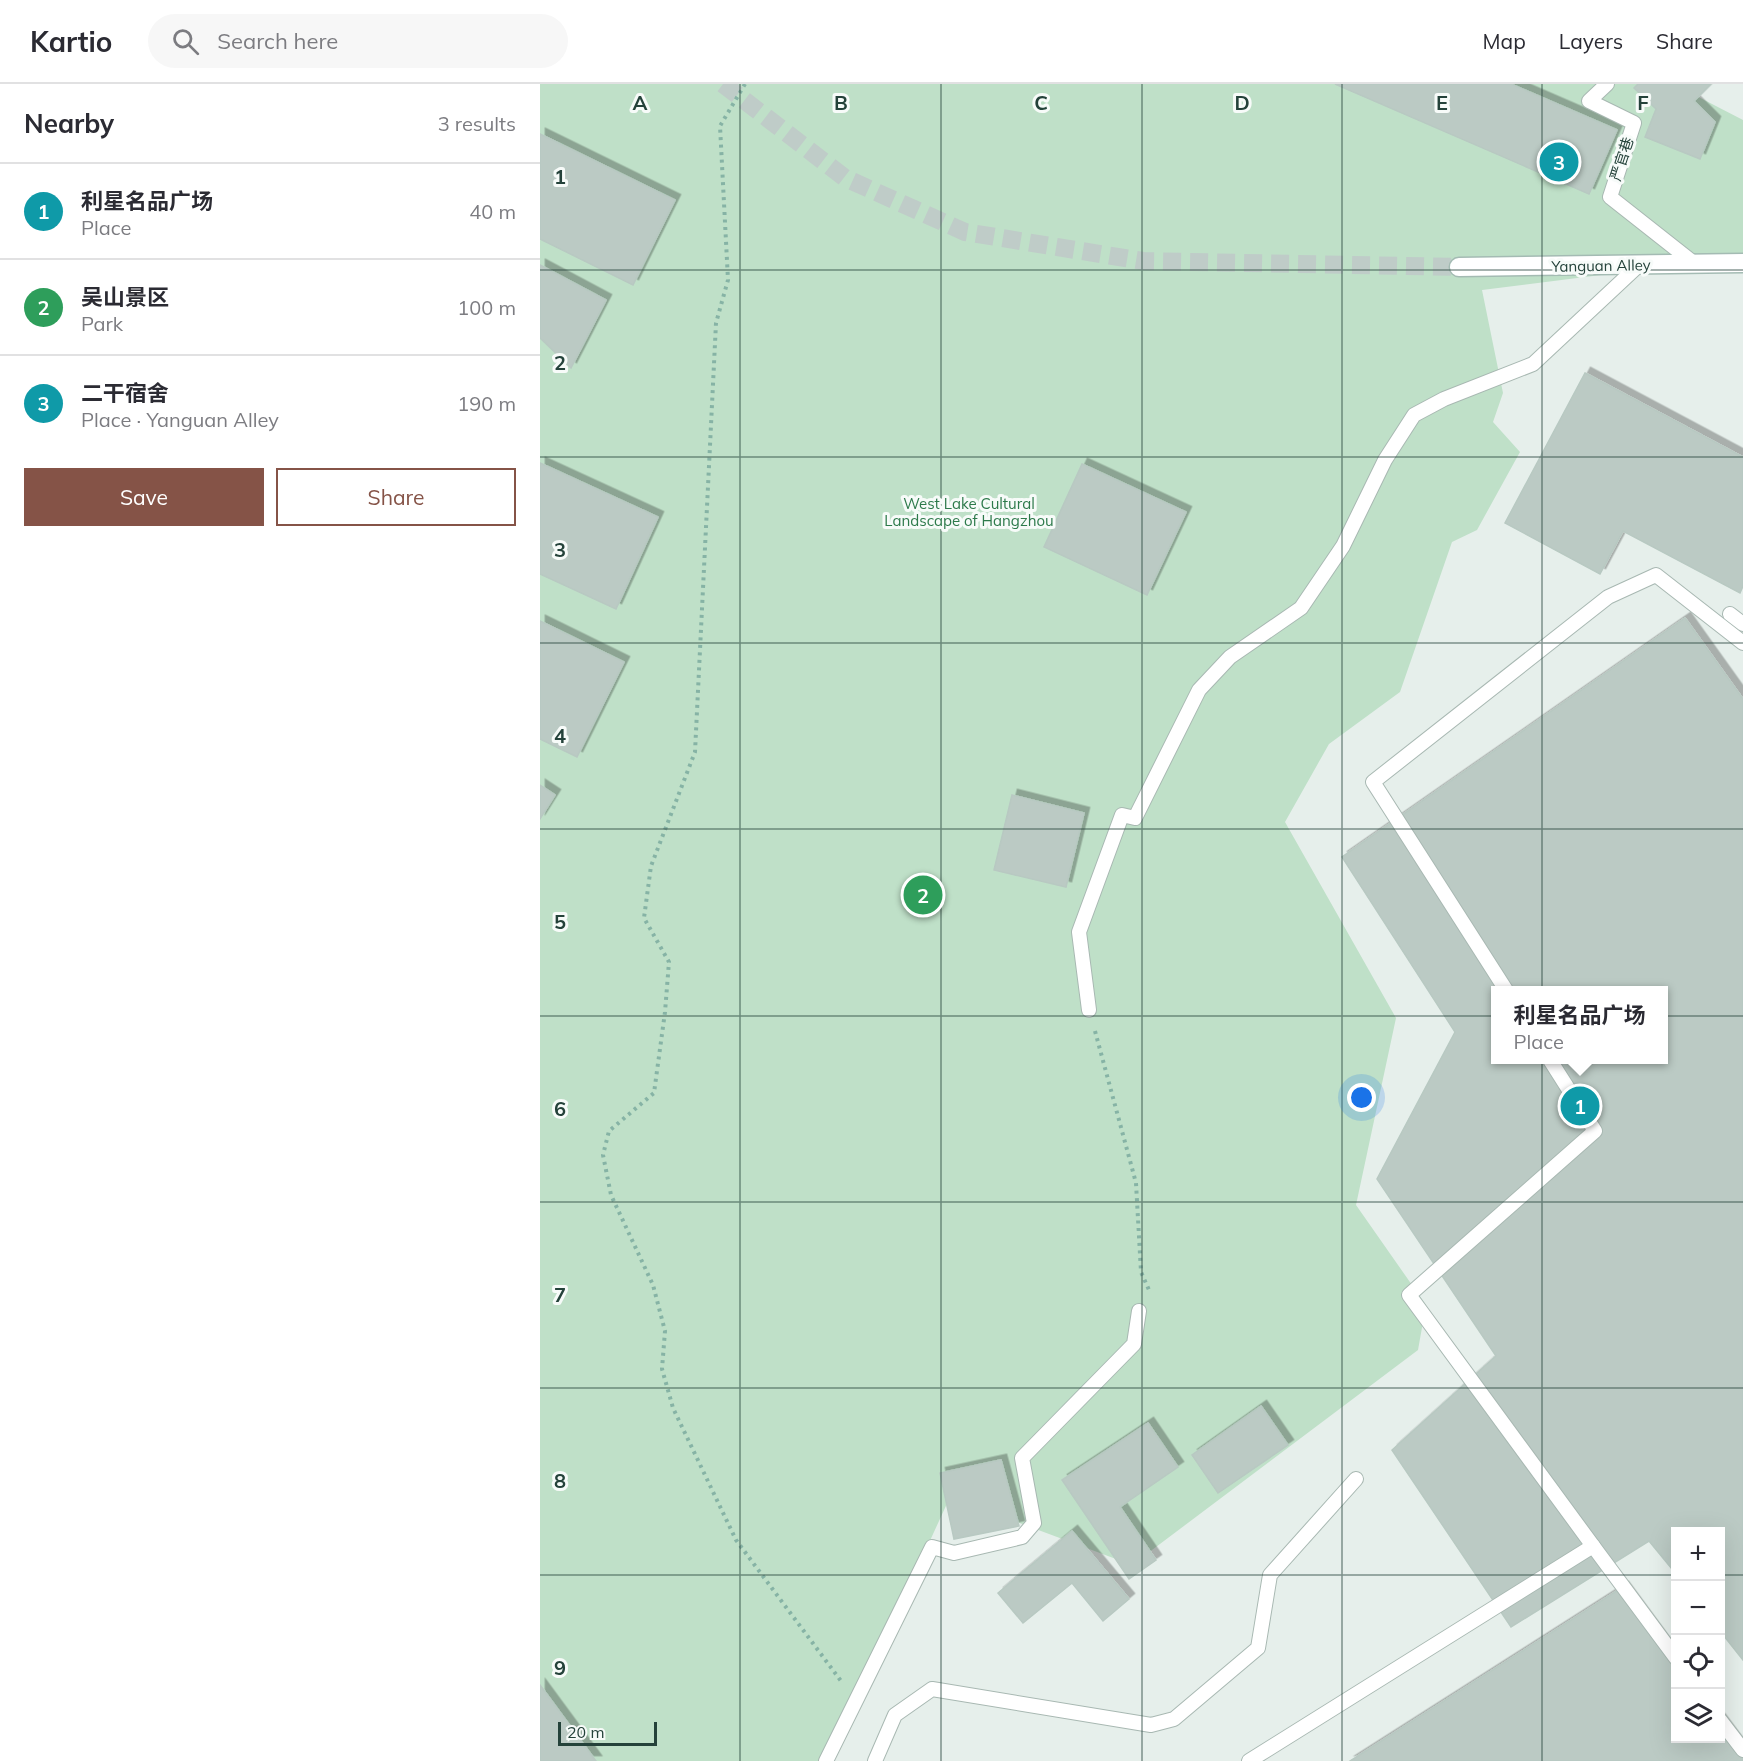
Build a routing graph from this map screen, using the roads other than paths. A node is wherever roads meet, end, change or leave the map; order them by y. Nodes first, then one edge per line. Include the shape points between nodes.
1 (1607, 84) edge
2 (1743, 263) edge
3 (1695, 264) junction
4 (1639, 265) junction
5 (1459, 267) tunnel mouth
6 (1730, 614) dead end
7 (1743, 624) edge
8 (1743, 643) edge
9 (1503, 986) edge
10 (1089, 1010) road end
11 (1553, 1064) edge
12 (1139, 1311) road end
13 (1356, 1479) dead end
14 (1593, 1546) junction
15 (1671, 1651) edge
16 (1725, 1727) edge
17 (1743, 1750) edge
18 (826, 1761) edge
19 (875, 1761) edge
20 (1249, 1761) edge

1 - 3 lane, 严官巷 via 1589,101 1634,123 1610,197
2 - 3 street, Yanguan Alley
3 - 4 street, Yanguan Alley
4 - 5 street, Yanguan Alley
4 - 10 lane via 1533,364 1414,415 1385,460 1343,546 1301,608 1230,657 1199,690 1135,818 1122,815 1079,932
6 - 7 lane
8 - 9 lane via 1656,575 1608,597 1373,782
11 - 14 lane via 1595,1131 1409,1295
12 - 18 lane via 1134,1344 1022,1458 1034,1523 1022,1538 954,1553 932,1547
13 - 19 lane via 1270,1575 1258,1648 1174,1719 1151,1725 932,1689 895,1715
14 - 15 lane
14 - 20 lane
16 - 17 lane

